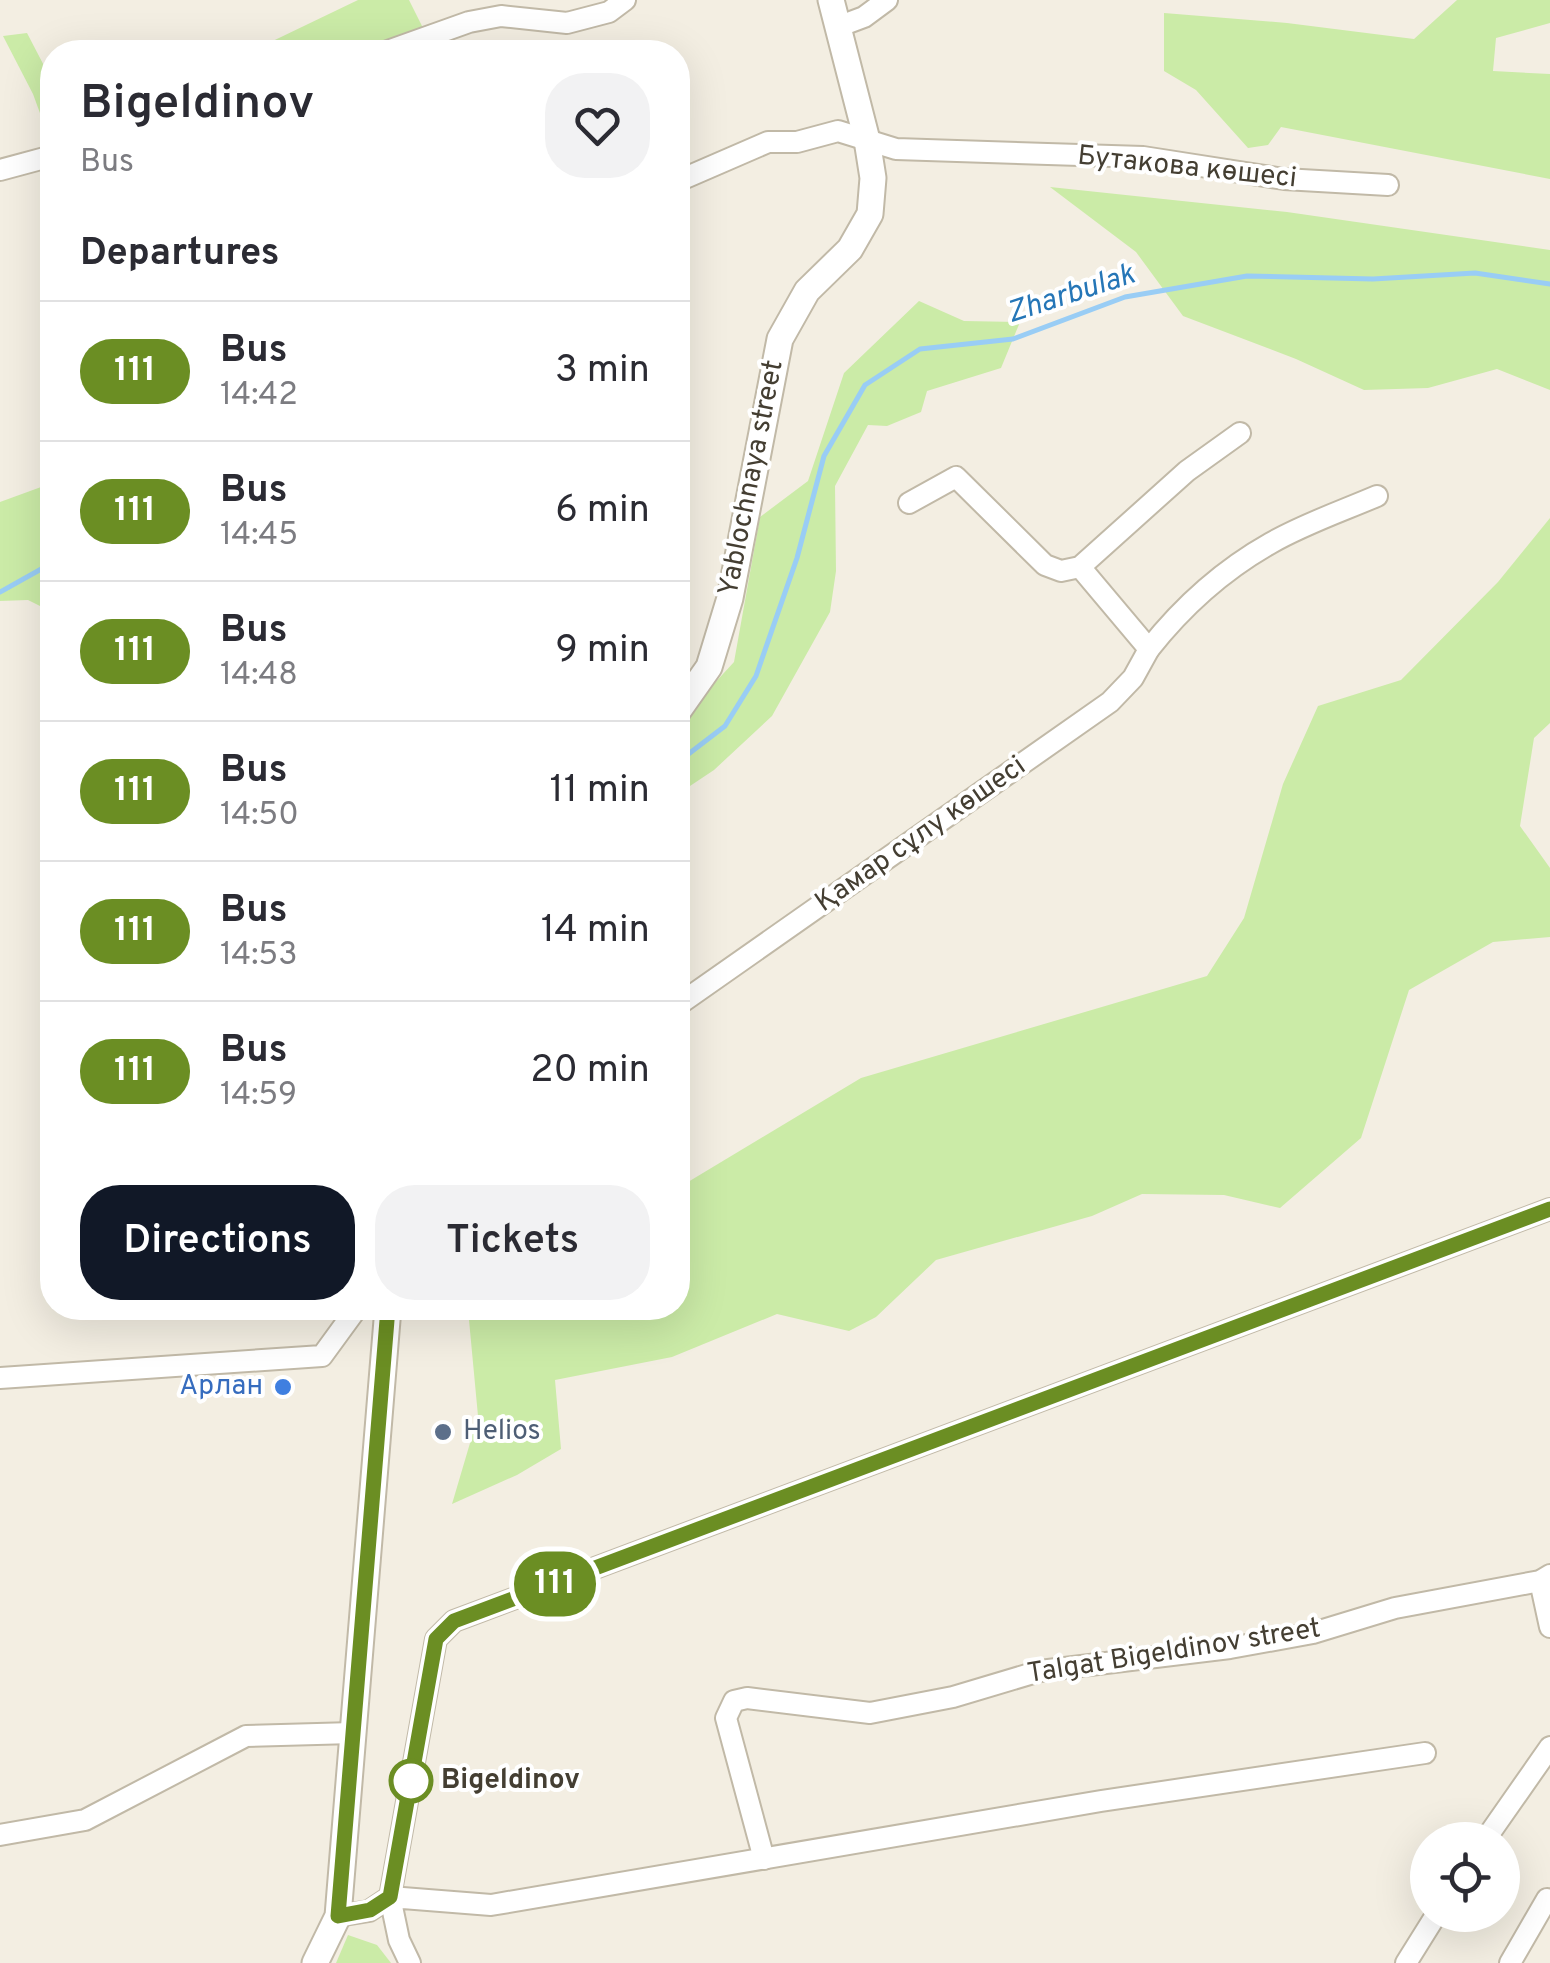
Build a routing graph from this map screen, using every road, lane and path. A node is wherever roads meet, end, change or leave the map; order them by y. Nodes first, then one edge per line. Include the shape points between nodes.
1 (625, 0) edge
2 (831, 0) edge
3 (887, 0) edge
4 (840, 26) junction
5 (418, 40) edge
6 (867, 140) junction
7 (40, 159) edge
8 (0, 170) edge
9 (690, 176) edge
10 (1388, 186) dead end
11 (1240, 432) dead end
12 (1377, 496) dead end
13 (909, 503) dead end
14 (1080, 567) junction
15 (1148, 649) junction
16 (690, 695) edge
17 (690, 997) edge
18 (1550, 1208) edge
19 (348, 1320) edge
20 (387, 1320) edge
21 (0, 1378) edge
22 (1545, 1578) edge
23 (1550, 1628) edge
24 (353, 1734) junction
25 (1550, 1746) edge
26 (1425, 1753) dead end
27 (1497, 1822) edge
28 (0, 1835) edge
29 (764, 1858) junction
30 (390, 1897) junction
31 (1547, 1899) dead end
32 (338, 1916) junction
33 (1425, 1932) edge
34 (315, 1963) edge
35 (410, 1963) edge
36 (1406, 1963) edge
37 (1510, 1963) edge

1 - 5 street via 609,12 566,23 501,16
2 - 4 street, Yablochnaya street
3 - 4 street
4 - 6 street, Yablochnaya street
6 - 9 street, Бутакова көшесі via 838,130 768,142
6 - 10 street, Бутакова көшесі via 896,150 1143,157
6 - 16 street, Yablochnaya street via 870,214 850,249 807,291 780,339 730,598 710,666
7 - 8 street
11 - 14 street
12 - 15 street, Қамар сұлу көшесі via 1272,542 1216,580
13 - 14 street via 956,478 1045,564 1061,571
14 - 15 street
15 - 17 street, Қамар сұлу көшесі via 1110,702
18 - 30 street via 454,1621 436,1639
19 - 21 street via 322,1356
20 - 24 street
22 - 23 street, Talgat Bigeldinov street
22 - 29 street, Talgat Bigeldinov street via 1230,1648 1040,1671 870,1713 734,1701 726,1718
24 - 28 street via 246,1736 85,1820
24 - 32 street
25 - 27 street
26 - 29 street
29 - 30 street via 491,1906
30 - 32 street via 370,1910
30 - 35 street
31 - 37 street
32 - 34 street
33 - 36 street

